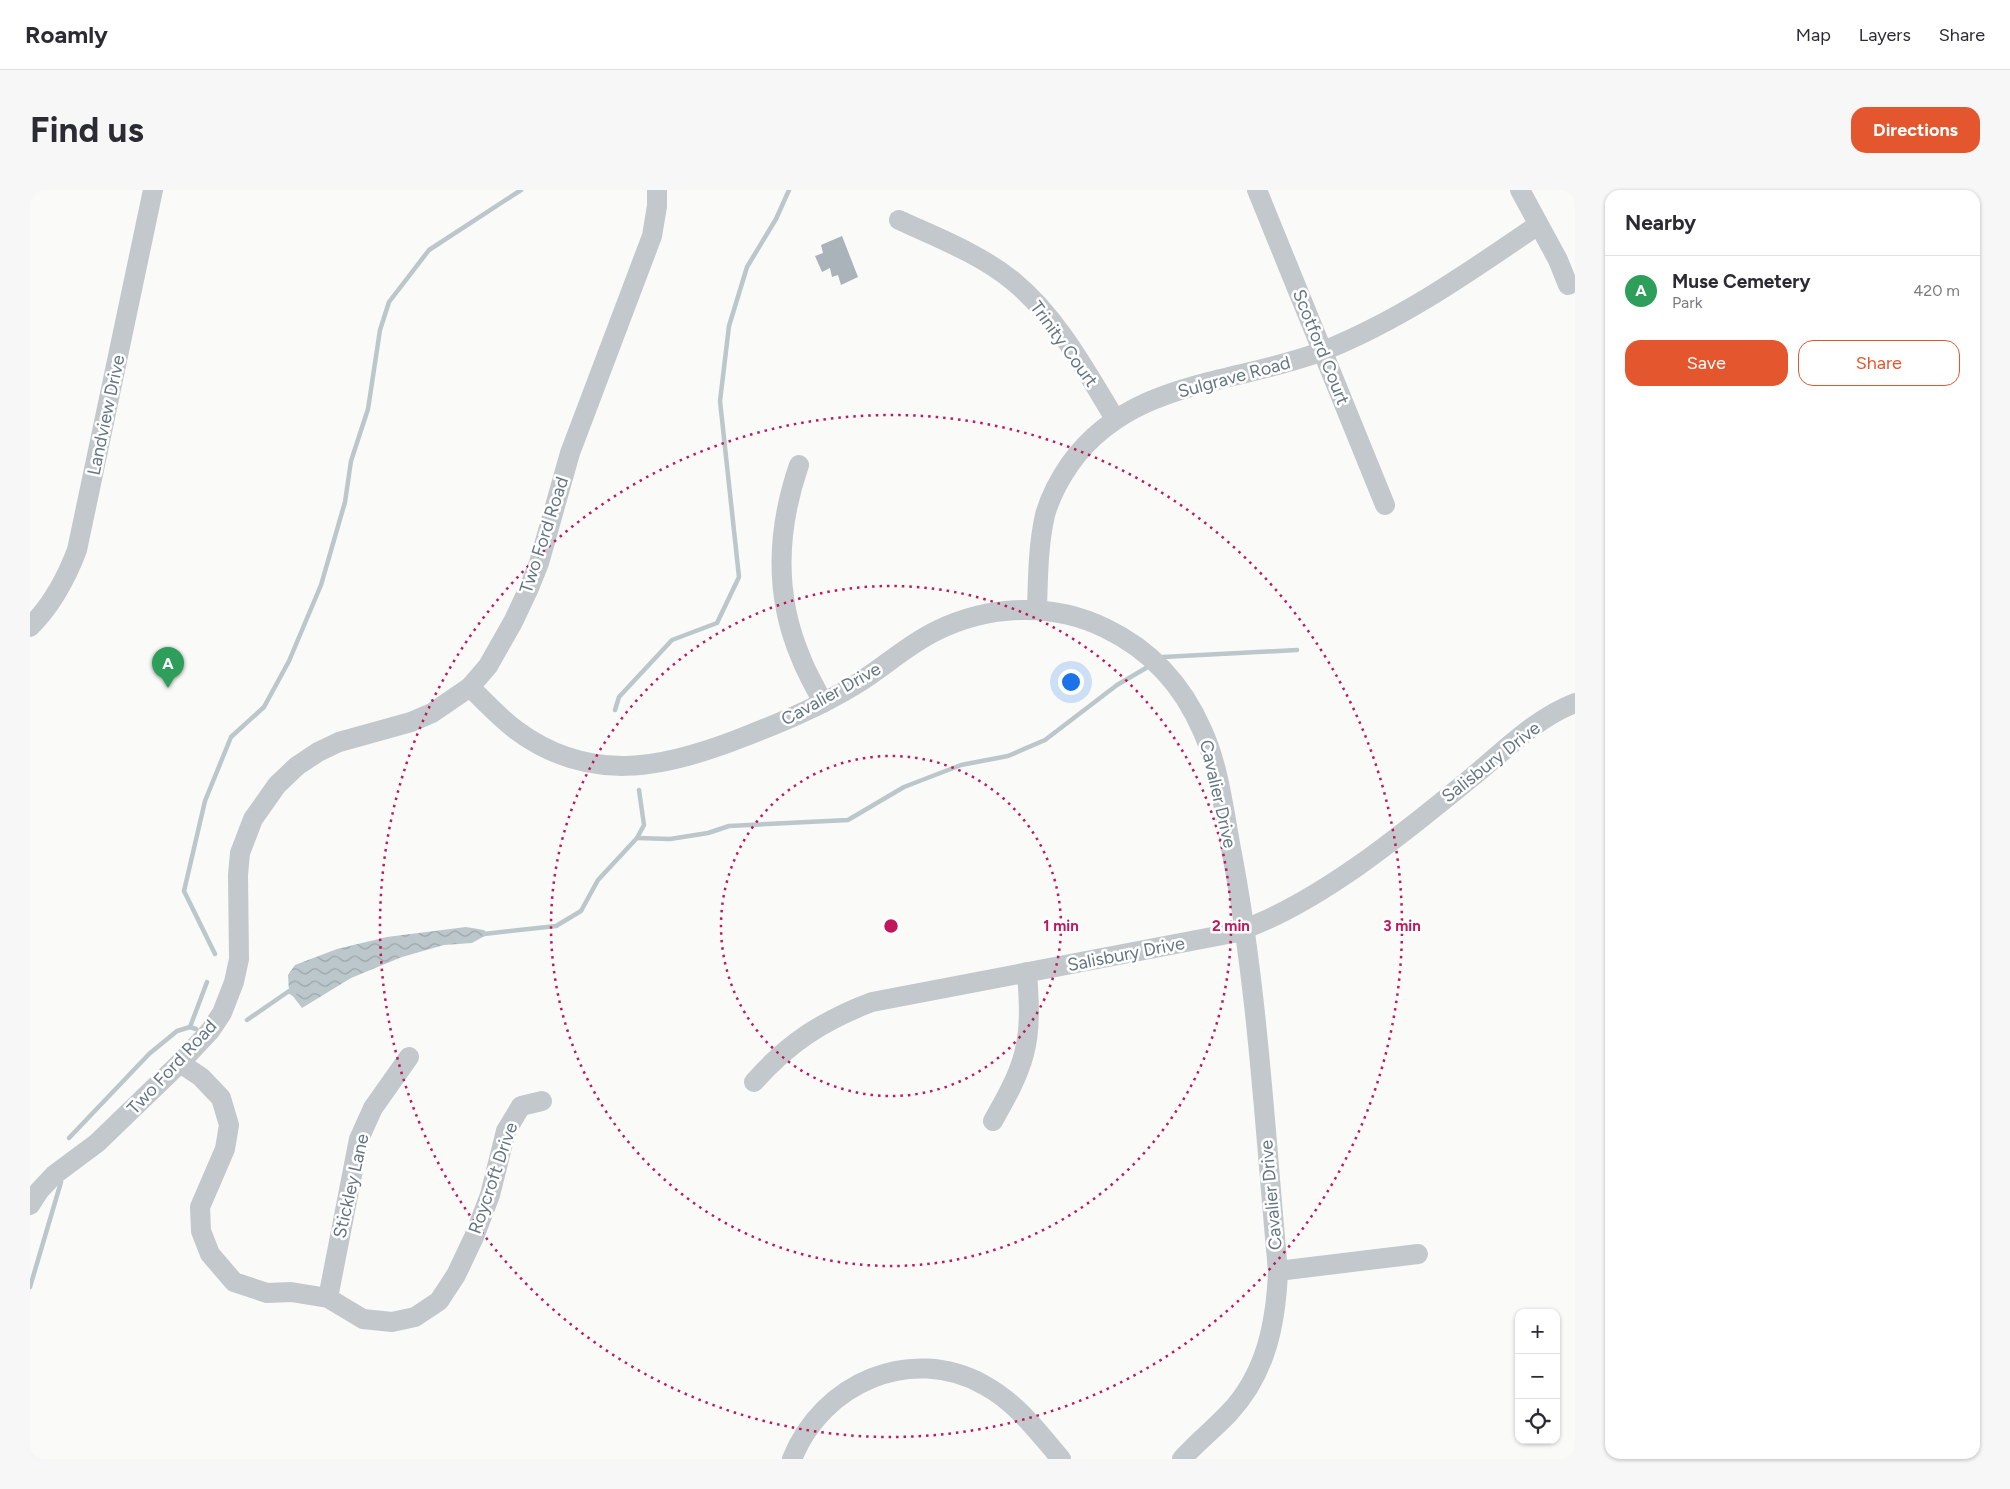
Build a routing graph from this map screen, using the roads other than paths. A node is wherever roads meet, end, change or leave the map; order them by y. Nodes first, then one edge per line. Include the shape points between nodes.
1 (153, 190) edge
2 (657, 190) edge
3 (1257, 190) edge
4 (1520, 190) edge
5 (899, 220) dead end
6 (1538, 225) junction
7 (1568, 284) dead end
8 (1322, 351) junction
9 (1115, 419) junction
10 (799, 465) dead end
11 (1385, 504) dead end
12 (1036, 609) junction
13 (30, 627) edge
14 (470, 687) junction
15 (823, 703) junction
16 (1575, 703) edge
17 (1244, 929) junction
18 (1027, 972) junction
19 (409, 1057) dead end
20 (180, 1063) junction
21 (754, 1082) dead end
22 (542, 1101) dead end
23 (994, 1121) dead end
24 (30, 1205) edge
25 (1418, 1254) dead end
26 (1278, 1271) junction
27 (328, 1298) junction
28 (792, 1459) edge
29 (1061, 1459) edge
30 (1182, 1459) edge

1 - 13 street, Landview Drive via 77,550 54,597
2 - 14 street, Two Ford Road via 652,236 570,454 539,562 513,622 488,666
3 - 8 street, Scotford Court
4 - 6 street
5 - 9 street, Trinity Court via 990,264 1034,299 1088,374
6 - 7 street
6 - 8 street, Sulgrave Road via 1462,278 1403,313
8 - 9 street, Sulgrave Road via 1148,401
8 - 11 street, Scotford Court
9 - 12 street, Sulgrave Road via 1077,455 1054,491 1042,530
10 - 15 street via 784,516 780,548 784,602 801,659
12 - 15 street, Cavalier Drive via 984,615 937,630
12 - 17 street, Cavalier Drive via 1076,615 1120,635 1142,649 1178,686 1204,733 1214,761
14 - 15 street, Cavalier Drive via 503,720 541,746 578,761 624,767 654,765 714,748
14 - 20 street, Two Ford Road via 432,713 411,722 353,737 318,752 277,785 265,800 246,833 240,853 239,959 231,993 210,1031
16 - 17 street, Salisbury Drive via 1547,717 1512,743 1354,868 1310,896
17 - 18 street, Salisbury Drive
17 - 26 street, Cavalier Drive
18 - 21 street, Salisbury Drive via 900,995 846,1012 821,1024 790,1046
18 - 23 street via 1029,1001 1024,1054
19 - 27 street, Stickley Lane via 373,1108 359,1139
20 - 24 street, Two Ford Road via 97,1142 54,1175
20 - 27 street, Roycroft Drive via 201,1077 221,1098 229,1125 225,1149 200,1207 201,1231 210,1254 234,1282 267,1293 291,1292
22 - 27 street, Roycroft Drive via 521,1106 506,1131 490,1195 477,1228 456,1275 439,1301 415,1317 392,1322 363,1319
25 - 26 street
26 - 30 street, Cavalier Drive via 1273,1327 1257,1373 1230,1412
28 - 29 street via 808,1427 841,1395 876,1376 923,1368 958,1373 1004,1398

